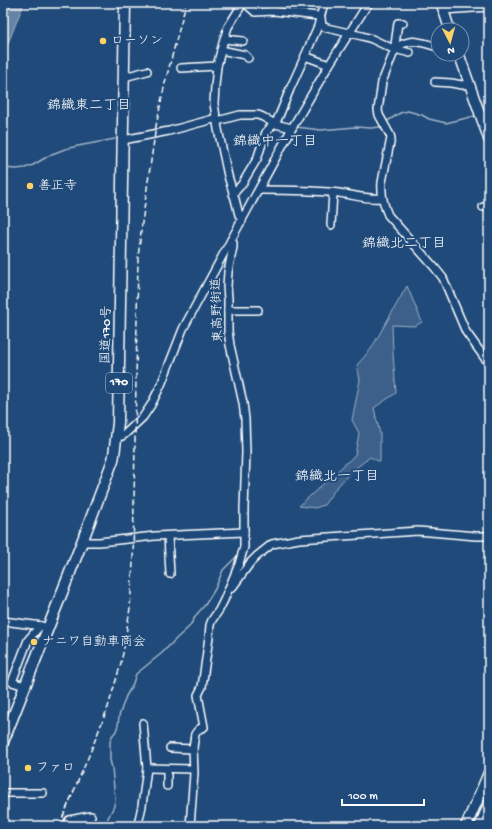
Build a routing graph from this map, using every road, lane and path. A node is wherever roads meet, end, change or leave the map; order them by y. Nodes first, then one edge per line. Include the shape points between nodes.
1 (125, 3) edge
2 (244, 3) edge
3 (274, 3) edge
4 (324, 3) edge
5 (369, 3) edge
6 (487, 6) edge
7 (442, 7) edge
8 (272, 11) junction
9 (320, 18) junction
10 (447, 22) edge
11 (398, 23) dead end
12 (350, 33) junction
13 (224, 39) junction
14 (243, 41) dead end
15 (430, 44) edge
16 (394, 49) junction
17 (222, 50) junction
18 (410, 53) dead end
19 (305, 56) junction
20 (248, 58) dead end
21 (462, 62) edge
22 (329, 65) junction
23 (217, 66) junction
24 (181, 68) dead end
25 (147, 71) dead end
26 (124, 77) junction
27 (435, 82) dead end
28 (469, 84) junction
29 (217, 120) junction
30 (274, 123) junction
31 (292, 128) junction
32 (123, 140) junction
33 (489, 140) edge
34 (258, 190) junction
35 (333, 193) junction
36 (233, 194) junction
37 (382, 198) junction
38 (242, 221) junction
39 (331, 224) dead end
40 (231, 240) junction
41 (228, 310) junction
42 (258, 310) dead end
43 (489, 364) edge
44 (117, 436) junction
45 (244, 532) junction
46 (168, 536) junction
47 (489, 536) edge
48 (82, 542) junction
49 (170, 574) dead end
50 (225, 596) junction
51 (3, 621) edge
52 (44, 627) junction
53 (25, 686) junction
54 (143, 723) dead end
55 (3, 742) edge
56 (170, 748) dead end
57 (193, 749) junction
58 (147, 768) junction
59 (167, 769) junction
60 (193, 770) junction
61 (489, 773) edge
62 (167, 786) dead end
63 (489, 788) edge
64 (43, 792) dead end
65 (3, 793) edge
66 (489, 805) edge
67 (489, 820) edge
68 (140, 825) edge
69 (66, 826) edge
70 (87, 826) edge
71 (190, 826) edge
72 (466, 826) edge
73 (473, 826) edge
74 (480, 826) edge
75 (487, 826) edge

1 - 26 highway, 国道170号 / 170
2 - 8 street via 255,12
2 - 13 street via 228,27
3 - 8 street
4 - 9 street
5 - 12 street, 東高野街道
6 - 7 street
7 - 10 main road
8 - 9 street
9 - 12 street via 322,26
9 - 19 street
11 - 16 street
12 - 16 street
12 - 22 street, 東高野街道
13 - 14 street
13 - 17 street
15 - 16 street via 408,41
16 - 18 street
16 - 37 street via 382,82 378,110 391,138 381,188
17 - 20 street
17 - 23 street
19 - 22 street
19 - 30 street
21 - 28 main road
22 - 31 street, 東高野街道
23 - 24 street
23 - 29 street via 214,104
25 - 26 street
26 - 32 highway, 国道170号 / 170
27 - 28 street
28 - 33 main road
29 - 30 street via 252,114
29 - 32 street
29 - 36 street
30 - 31 street
30 - 36 street via 266,132 257,159
31 - 34 street, 東高野街道
32 - 44 highway, 国道170号 / 170
34 - 35 street
34 - 38 street, 東高野街道
35 - 37 street via 358,198
35 - 39 street
36 - 38 street
37 - 43 street via 388,215 443,278 466,332
38 - 40 street, 東高野街道
40 - 41 street, 東高野街道 via 233,247 228,272
40 - 44 street via 183,329 151,405 143,417 125,434
41 - 42 street
41 - 45 street, 東高野街道 via 230,345 245,419
44 - 48 highway, 国道170号 / 170 via 113,460
45 - 46 street
45 - 50 street, 東高野街道 via 242,555
46 - 48 street
46 - 49 street
47 - 50 street via 418,531 299,539 272,544 250,563
48 - 52 highway, 国道170号 / 170
50 - 57 street via 210,625 202,688 198,695 204,727 195,734
51 - 52 street
52 - 53 highway, 国道170号 / 170
52 - 53 street via 28,640 12,682
53 - 55 highway, 国道170号 / 170
54 - 58 street
56 - 57 street
57 - 60 street
58 - 59 street
58 - 68 street
59 - 60 street
59 - 62 street
60 - 71 street
61 - 72 highway
63 - 73 highway
64 - 65 street
66 - 74 highway
67 - 75 highway
69 - 70 street via 69,820 92,816

